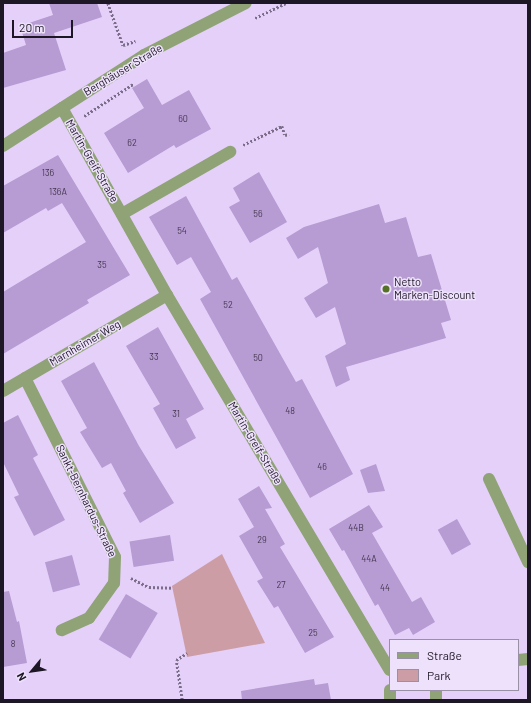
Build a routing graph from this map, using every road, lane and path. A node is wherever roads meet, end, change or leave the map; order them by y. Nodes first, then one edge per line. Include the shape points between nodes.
1 (108, 3) edge
2 (246, 3) edge
3 (286, 3) edge
4 (252, 20) dead end
5 (144, 55) junction
6 (140, 79) dead end
7 (62, 108) junction
8 (289, 134) dead end
9 (3, 146) edge
10 (230, 152) joint
11 (122, 214) junction
12 (167, 295) junction
13 (25, 378) junction
14 (3, 391) edge
15 (489, 479) dead end
16 (525, 548) edge
17 (528, 562) edge
18 (114, 570) junction
19 (172, 588) dead end
20 (62, 630) dead end
21 (186, 653) dead end
22 (389, 668) edge
23 (182, 700) edge

1 - 5 path via 123,45 134,39
2 - 5 street, Berghäuser Straße
3 - 4 path
5 - 7 street, Berghäuser Straße
6 - 7 path via 83,117
7 - 9 street, Berghäuser Straße
7 - 11 street, Martin-Greif-Straße
8 - 10 path via 285,135 282,126
10 - 11 street, Martin-Greif-Straße
11 - 12 street, Martin-Greif-Straße
12 - 13 street, Marnheimer Weg
12 - 22 street, Martin-Greif-Straße
13 - 14 street, Marnheimer Weg
13 - 18 street, Sankt-Bernhardus-Straße via 115,557
15 - 16 street
16 - 17 street
18 - 19 path via 149,587
18 - 20 street, Sankt-Bernhardus-Straße via 114,583 89,618
21 - 23 path via 176,660

